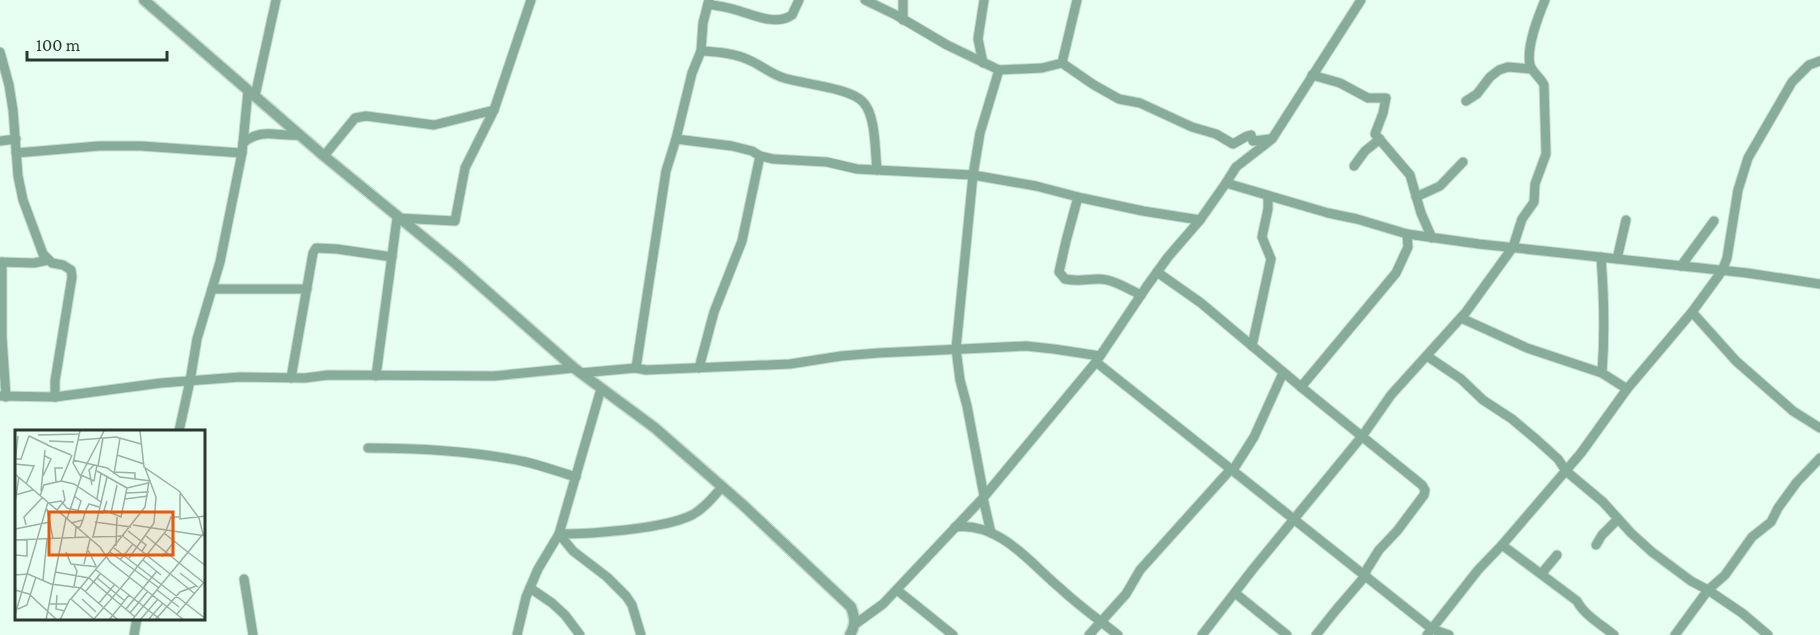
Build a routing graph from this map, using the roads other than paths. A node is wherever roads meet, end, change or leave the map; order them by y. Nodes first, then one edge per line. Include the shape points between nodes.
1 (144, 0) edge
2 (276, 0) edge
3 (531, 0) edge
4 (799, 0) edge
5 (865, 0) edge
6 (903, 0) edge
7 (984, 0) edge
8 (1077, 0) edge
9 (1361, 0) edge
10 (1545, 0) edge
11 (708, 2) edge
12 (903, 20) junction
13 (701, 51) junction
14 (0, 52) edge
15 (1820, 61) edge
16 (983, 63) junction
17 (1062, 63) junction
18 (1531, 69) junction
19 (999, 70) junction
20 (1312, 75) junction
21 (251, 94) junction
22 (1466, 101) dead end
23 (494, 110) junction
24 (300, 135) junction
25 (16, 139) junction
26 (676, 139) junction
27 (1272, 139) junction
28 (1380, 139) junction
29 (0, 141) edge
30 (242, 148) junction
31 (16, 153) junction
32 (324, 156) junction
33 (760, 156) junction
34 (1463, 162) dead end
35 (1354, 166) dead end
36 (877, 170) junction
37 (973, 175) junction
38 (1226, 183) junction
39 (1268, 196) junction
40 (1078, 197) junction
41 (1416, 197) junction
42 (397, 218) junction
43 (1200, 220) junction
44 (1626, 220) dead end
45 (1714, 221) dead end
46 (1407, 234) junction
47 (1432, 238) junction
48 (1513, 247) junction
49 (392, 257) junction
50 (1600, 257) junction
51 (1617, 259) junction
52 (48, 260) junction
53 (1, 262) edge
54 (1681, 266) junction
55 (1722, 271) junction
56 (1157, 272) junction
57 (1820, 284) edge
58 (212, 289) junction
59 (307, 289) junction
60 (1141, 295) junction
61 (1692, 312) junction
62 (1461, 318) junction
63 (1252, 346) junction
64 (956, 349) junction
65 (1427, 356) junction
66 (1098, 359) junction
67 (636, 368) junction
68 (699, 368) junction
69 (577, 371) junction
70 (1284, 373) junction
71 (1602, 373) junction
72 (376, 376) junction
73 (291, 378) junction
74 (190, 381) junction
75 (1301, 387) junction
76 (601, 389) junction
77 (1627, 389) junction
78 (3, 396) edge
79 (55, 398) junction
80 (1820, 428) edge
81 (178, 430) edge
82 (1363, 435) junction
83 (368, 448) dead end
84 (1820, 458) edge
85 (1232, 470) junction
86 (1566, 471) junction
87 (576, 477) junction
88 (722, 487) junction
89 (984, 497) junction
90 (1295, 519) junction
91 (1618, 519) junction
92 (955, 527) junction
93 (992, 533) junction
94 (559, 534) junction
95 (1502, 545) junction
96 (1596, 545) dead end
97 (1557, 555) dead end
98 (1542, 573) junction
99 (1365, 575) junction
100 (244, 579) dead end
101 (530, 588) junction
102 (897, 590) junction
103 (1708, 590) junction
104 (1235, 593) junction
105 (137, 620) edge
106 (1101, 621) junction
107 (852, 630) edge
108 (1430, 632) edge
109 (134, 635) edge
110 (253, 635) edge
111 (518, 635) edge
112 (580, 635) edge
113 (641, 635) edge
114 (953, 635) edge
115 (1089, 635) edge
116 (1118, 635) edge
117 (1202, 635) edge
118 (1287, 635) edge
119 (1316, 635) edge
120 (1449, 635) edge
121 (1614, 635) edge
122 (1675, 635) edge
123 (1768, 635) edge

1 - 21 street
2 - 21 street
3 - 23 street
4 - 11 street via 792,15 782,19 758,17
5 - 12 street
6 - 12 street
7 - 16 street via 978,39
8 - 17 street
9 - 20 street
10 - 18 street via 1530,50
11 - 13 street
12 - 16 street
13 - 26 street
13 - 36 street via 721,52 749,60 783,78 852,94 868,109
14 - 25 street
15 - 55 street via 1809,65 1792,82 1748,158
16 - 19 street
17 - 19 street
17 - 27 street via 1119,99 1140,104 1233,144 1251,135 1253,141
18 - 22 street via 1499,70
18 - 48 street via 1544,85 1546,154 1535,184 1534,202 1522,219
19 - 37 street via 980,133
20 - 27 street
20 - 28 street via 1340,83 1368,98 1386,98 1375,134
21 - 24 street
21 - 30 street
23 - 32 street via 434,125 355,118
23 - 42 street via 465,168 455,221
24 - 30 street via 261,133
24 - 32 street
25 - 29 street
25 - 31 street
26 - 33 street via 732,146
26 - 67 street via 666,171
27 - 38 street via 1236,167
28 - 35 street
28 - 41 street via 1410,175
30 - 31 street via 99,146
30 - 58 street
31 - 52 street via 23,200
32 - 42 street
33 - 36 street
33 - 68 street via 742,241 714,312
34 - 41 street via 1440,186
36 - 37 street
37 - 40 street
37 - 64 street
38 - 39 street
38 - 43 street
39 - 46 street
39 - 63 street via 1262,237 1271,259
40 - 43 street
40 - 60 street via 1059,272 1065,279 1078,282 1111,281
41 - 47 street
42 - 49 street
42 - 69 street via 456,264
43 - 56 street
44 - 51 street
45 - 54 street
46 - 47 street
46 - 75 street via 1408,247 1396,273
47 - 48 street
48 - 50 street
48 - 62 street
49 - 59 street via 316,248
49 - 72 street
50 - 51 street
50 - 71 street via 1605,341
51 - 54 street
52 - 53 street
52 - 79 street via 68,267 72,278
53 - 78 street
54 - 55 street
55 - 57 street
55 - 61 street
56 - 60 street
56 - 63 street
58 - 59 street
58 - 74 street
59 - 73 street
60 - 66 street
61 - 77 street
61 - 80 street via 1736,362 1793,411
62 - 65 street
62 - 71 street via 1527,348
63 - 70 street
64 - 66 street via 1026,346
64 - 68 street
64 - 89 street
65 - 82 street via 1391,395
65 - 86 street via 1512,419 1558,459
66 - 85 street
66 - 89 street
67 - 68 street
67 - 69 street
69 - 72 street
69 - 76 street
70 - 75 street
70 - 85 street via 1254,437
71 - 77 street
72 - 73 street
73 - 74 street
74 - 79 street
74 - 81 street
75 - 82 street
76 - 87 street
76 - 88 street via 655,428
77 - 86 street
78 - 79 street
82 - 90 street
82 - 99 street via 1425,490
83 - 87 street via 493,456
84 - 103 street via 1797,482 1771,522 1752,537 1725,575
85 - 90 street
85 - 106 street via 1140,570 1126,594
86 - 91 street
86 - 95 street
87 - 94 street
88 - 94 street via 686,518
88 - 107 street via 851,607 855,619
89 - 92 street
89 - 93 street
90 - 99 street
90 - 104 street
91 - 96 street
91 - 103 street via 1652,552
92 - 93 street
92 - 102 street
93 - 106 street via 1007,541
94 - 101 street
94 - 113 street via 626,596
95 - 98 street
95 - 108 street
97 - 98 street
98 - 121 street
99 - 108 street
99 - 119 street
100 - 110 street
101 - 111 street
101 - 112 street via 558,609
102 - 107 street
102 - 114 street
103 - 122 street
103 - 123 street
104 - 117 street
104 - 118 street
105 - 109 street
106 - 115 street
106 - 116 street
108 - 120 street

